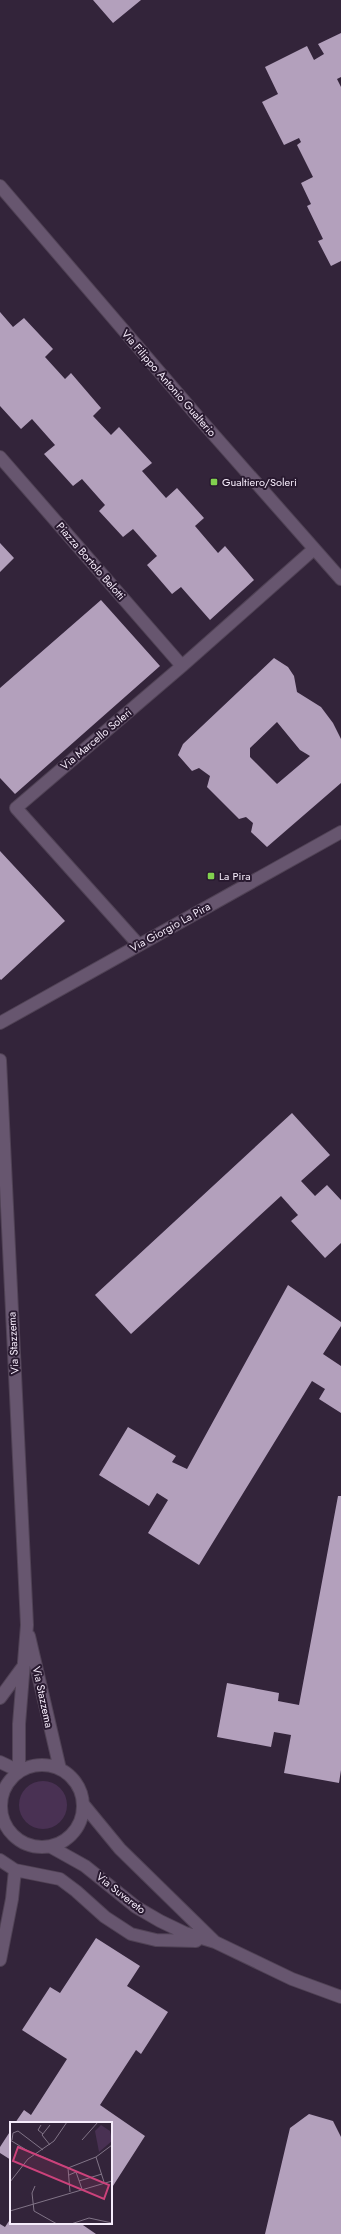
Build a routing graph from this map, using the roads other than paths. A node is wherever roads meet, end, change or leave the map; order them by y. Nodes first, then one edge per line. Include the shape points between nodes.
1 (0, 186) edge
2 (0, 457) edge
3 (314, 549) junction
4 (341, 579) edge
5 (182, 666) junction
6 (341, 832) edge
7 (138, 944) junction
8 (0, 1023) edge
9 (0, 1060) edge
10 (27, 1625) junction
11 (23, 1667) junction
12 (0, 1698) edge
13 (0, 1762) edge
14 (60, 1769) junction
15 (19, 1771) junction
16 (84, 1804) junction
17 (1, 1819) edge
18 (51, 1847) junction
19 (0, 1860) edge
20 (15, 1870) junction
21 (215, 1942) junction
22 (0, 1960) edge
23 (341, 1997) edge

1 - 3 street, Via Filippo Antonio Gualterio
2 - 5 street, Piazza Bortolo Belotti
3 - 4 street, Via Filippo Antonio Gualterio
3 - 5 street, Via Marcello Soleri
5 - 7 street, Via Marcello Soleri via 16,808
6 - 7 street, Via Giorgio La Pira
7 - 8 street, Via Giorgio La Pira
9 - 10 street, Via Stazzema
10 - 11 street, Via Stazzema
10 - 14 street, Via Stazzema
11 - 12 street
11 - 15 street, Via Stazzema
13 - 15 street
14 - 15 street via 47,1765 32,1766
14 - 16 street via 71,1777 80,1790
15 - 17 street via 3,1791
16 - 18 street via 82,1818 75,1832
16 - 21 street, Via Suvereto via 120,1849
17 - 18 street via 9,1832 26,1844 40,1848
18 - 21 street, Via Suvereto via 85,1866 136,1907 160,1921 185,1933
19 - 20 street
20 - 21 street via 60,1879 112,1923 139,1937
20 - 22 street
21 - 23 street, Via Suvereto via 292,1979

